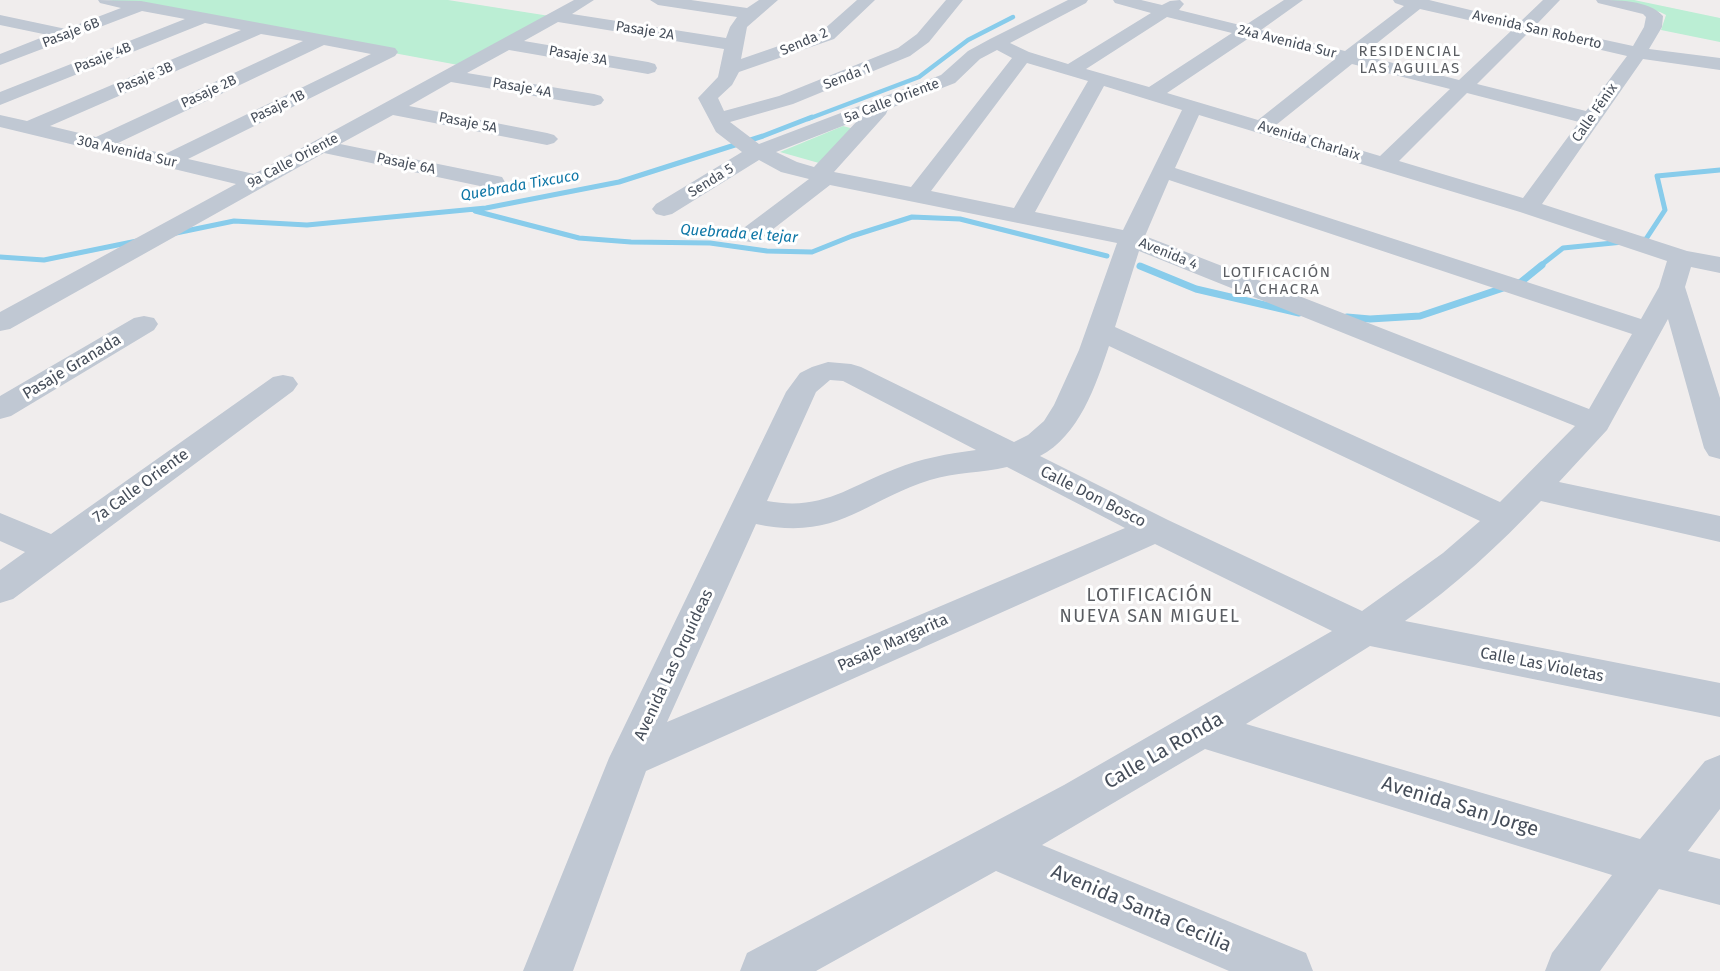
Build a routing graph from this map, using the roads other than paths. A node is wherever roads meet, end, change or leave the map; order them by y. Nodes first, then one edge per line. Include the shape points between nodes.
1 (106, 0) edge
2 (586, 0) edge
3 (658, 0) edge
4 (770, 0) edge
5 (867, 0) edge
6 (955, 0) edge
7 (1080, 0) edge
8 (1121, 0) edge
9 (1184, 0) edge
10 (1295, 0) edge
11 (1552, 0) edge
12 (1604, 0) edge
13 (1413, 1) edge
14 (142, 6) junction
15 (1164, 10) junction
16 (751, 14) junction
17 (206, 17) junction
18 (556, 17) junction
19 (0, 20) edge
20 (262, 27) junction
21 (1524, 27) junction
22 (1246, 32) junction
23 (66, 34) junction
24 (323, 39) junction
25 (996, 43) junction
26 (508, 44) junction
27 (734, 45) junction
28 (1638, 53) junction
29 (1023, 56) junction
30 (1349, 57) junction
31 (0, 60) edge
32 (1720, 64) edge
33 (731, 68) junction
34 (648, 69) dead end
35 (1071, 70) junction
36 (65, 73) junction
37 (450, 76) junction
38 (1099, 78) junction
39 (1464, 86) junction
40 (1152, 94) junction
41 (0, 99) edge
42 (594, 100) dead end
43 (884, 104) junction
44 (1193, 107) junction
45 (390, 108) junction
46 (1592, 118) junction
47 (718, 119) junction
48 (0, 120) edge
49 (1261, 127) junction
50 (29, 128) junction
51 (0, 138) edge
52 (547, 139) dead end
53 (86, 142) junction
54 (319, 146) junction
55 (748, 146) junction
56 (49, 151) junction
57 (167, 161) junction
58 (1384, 164) junction
59 (1163, 171) junction
60 (822, 176) junction
61 (254, 181) junction
62 (494, 182) dead end
63 (179, 185) dead end
64 (202, 191) dead end
65 (917, 195) junction
66 (225, 197) junction
67 (1528, 207) junction
68 (664, 209) dead end
69 (1014, 215) junction
70 (750, 235) dead end
71 (1131, 239) junction
72 (1681, 257) junction
73 (1720, 265) edge
74 (1672, 287) junction
75 (0, 323) edge
76 (144, 324) dead end
77 (1648, 330) junction
78 (1100, 331) junction
79 (822, 373) joint
80 (283, 384) dead end
81 (0, 410) edge
82 (1596, 423) junction
83 (1720, 448) edge
84 (1012, 455) junction
85 (1534, 489) junction
86 (747, 510) junction
87 (1506, 519) junction
88 (0, 526) edge
89 (1156, 529) junction
90 (1720, 529) edge
91 (52, 550) junction
92 (0, 589) edge
93 (1364, 629) junction
94 (1720, 700) edge
95 (1201, 729) junction
96 (630, 758) junction
97 (1720, 775) edge
98 (995, 848) junction
99 (1649, 864) junction
100 (1720, 882) edge
101 (548, 971) edge
102 (765, 971) edge
103 (1288, 971) edge
104 (1570, 971) edge

1 - 14 street
2 - 18 street, 9a Calle Oriente
3 - 16 street
4 - 16 street
5 - 33 street, Senda 2 via 828,34
6 - 47 street, Senda 1 via 923,38 904,52 786,100
7 - 25 street, 5a Calle Oriente
8 - 15 street, 24a Avenida Sur
9 - 15 street
10 - 22 street
11 - 21 street
12 - 28 street, Calle Fénix via 1649,10 1655,16
13 - 21 street, Avenida San Roberto
13 - 30 street
14 - 17 street
14 - 23 street, Pasaje 6B
15 - 22 street, 24a Avenida Sur
15 - 35 street
16 - 27 street via 736,30
17 - 20 street
17 - 36 street, Pasaje 4B
18 - 26 street, 9a Calle Oriente
18 - 27 street, Pasaje 2A
19 - 23 street
20 - 24 street
20 - 50 street, Pasaje 3B
21 - 28 street, Avenida San Roberto
21 - 39 street
22 - 30 street, 24a Avenida Sur
22 - 40 street
23 - 31 street, Pasaje 6B
24 - 53 street, Pasaje 2B
24 - 57 street, Pasaje 1B via 389,52
25 - 29 street, Avenida Charlaix
25 - 43 street, 5a Calle Oriente via 974,55 948,79
26 - 34 street, Pasaje 3A
26 - 37 street, 9a Calle Oriente
27 - 33 street
28 - 32 street, Avenida San Roberto
28 - 46 street, Calle Fénix
29 - 35 street, Avenida Charlaix
29 - 65 street
30 - 39 street, 24a Avenida Sur
30 - 49 street
31 - 36 street
33 - 47 street via 708,98
35 - 38 street, Avenida Charlaix
36 - 41 street, Pasaje 4B
37 - 42 street, Pasaje 4A
37 - 45 street, 9a Calle Oriente
38 - 40 street, Avenida Charlaix
38 - 69 street
39 - 46 street, 24a Avenida Sur
39 - 58 street
40 - 44 street, Avenida Charlaix
43 - 55 street, 5a Calle Oriente
43 - 60 street
44 - 49 street, Avenida Charlaix
44 - 59 street
45 - 52 street, Pasaje 5A
45 - 54 street, 9a Calle Oriente
46 - 67 street, Calle Fénix
47 - 55 street via 723,128
48 - 50 street, 30a Avenida Sur
49 - 58 street, Avenida Charlaix
50 - 53 street, 30a Avenida Sur
51 - 56 street, 30a Avenida Sur
53 - 56 street, Pasaje 2B
53 - 57 street, 30a Avenida Sur
54 - 61 street, 9a Calle Oriente
54 - 62 street, Pasaje 6A
55 - 60 street, Avenida 4 via 789,167
55 - 68 street, Senda 5
56 - 63 street, 30a Avenida Sur
57 - 61 street, 30a Avenida Sur
58 - 67 street, Avenida Charlaix
59 - 71 street
59 - 77 street
60 - 65 street, Avenida 4
60 - 70 street
61 - 66 street, 9a Calle Oriente
64 - 66 street
65 - 69 street, Avenida 4
66 - 75 street, 9a Calle Oriente
67 - 72 street, Avenida Charlaix
69 - 71 street, Avenida 4
71 - 78 street
71 - 82 street, Avenida 4
72 - 73 street, Avenida Charlaix
72 - 74 street, Calle La Ronda
74 - 77 street, Calle La Ronda
74 - 83 street
76 - 81 street, Pasaje Granada
77 - 82 street, Calle La Ronda
78 - 84 street via 1060,424 1039,443
78 - 87 street
79 - 84 street, Calle Don Bosco via 851,373
79 - 86 street, Avenida Las Orquídeas via 806,385
80 - 91 street, 7a Calle Oriente
82 - 85 street, Calle La Ronda
84 - 86 street via 920,472 820,514 799,517
84 - 89 street, Calle Don Bosco
85 - 87 street, Calle La Ronda
85 - 90 street
86 - 96 street, Avenida Las Orquídeas
87 - 93 street, Calle La Ronda via 1400,607
88 - 91 street
89 - 93 street, Calle Don Bosco
89 - 96 street, Pasaje Margarita
91 - 92 street, 7a Calle Oriente
93 - 94 street, Calle Las Violetas
93 - 95 street, Calle La Ronda
95 - 98 street, Calle La Ronda
95 - 99 street, Avenida San Jorge
96 - 101 street, Avenida Las Orquídeas
97 - 99 street
98 - 102 street, Calle La Ronda
98 - 103 street, Avenida Santa Cecilia
99 - 100 street, Avenida San Jorge
99 - 104 street

